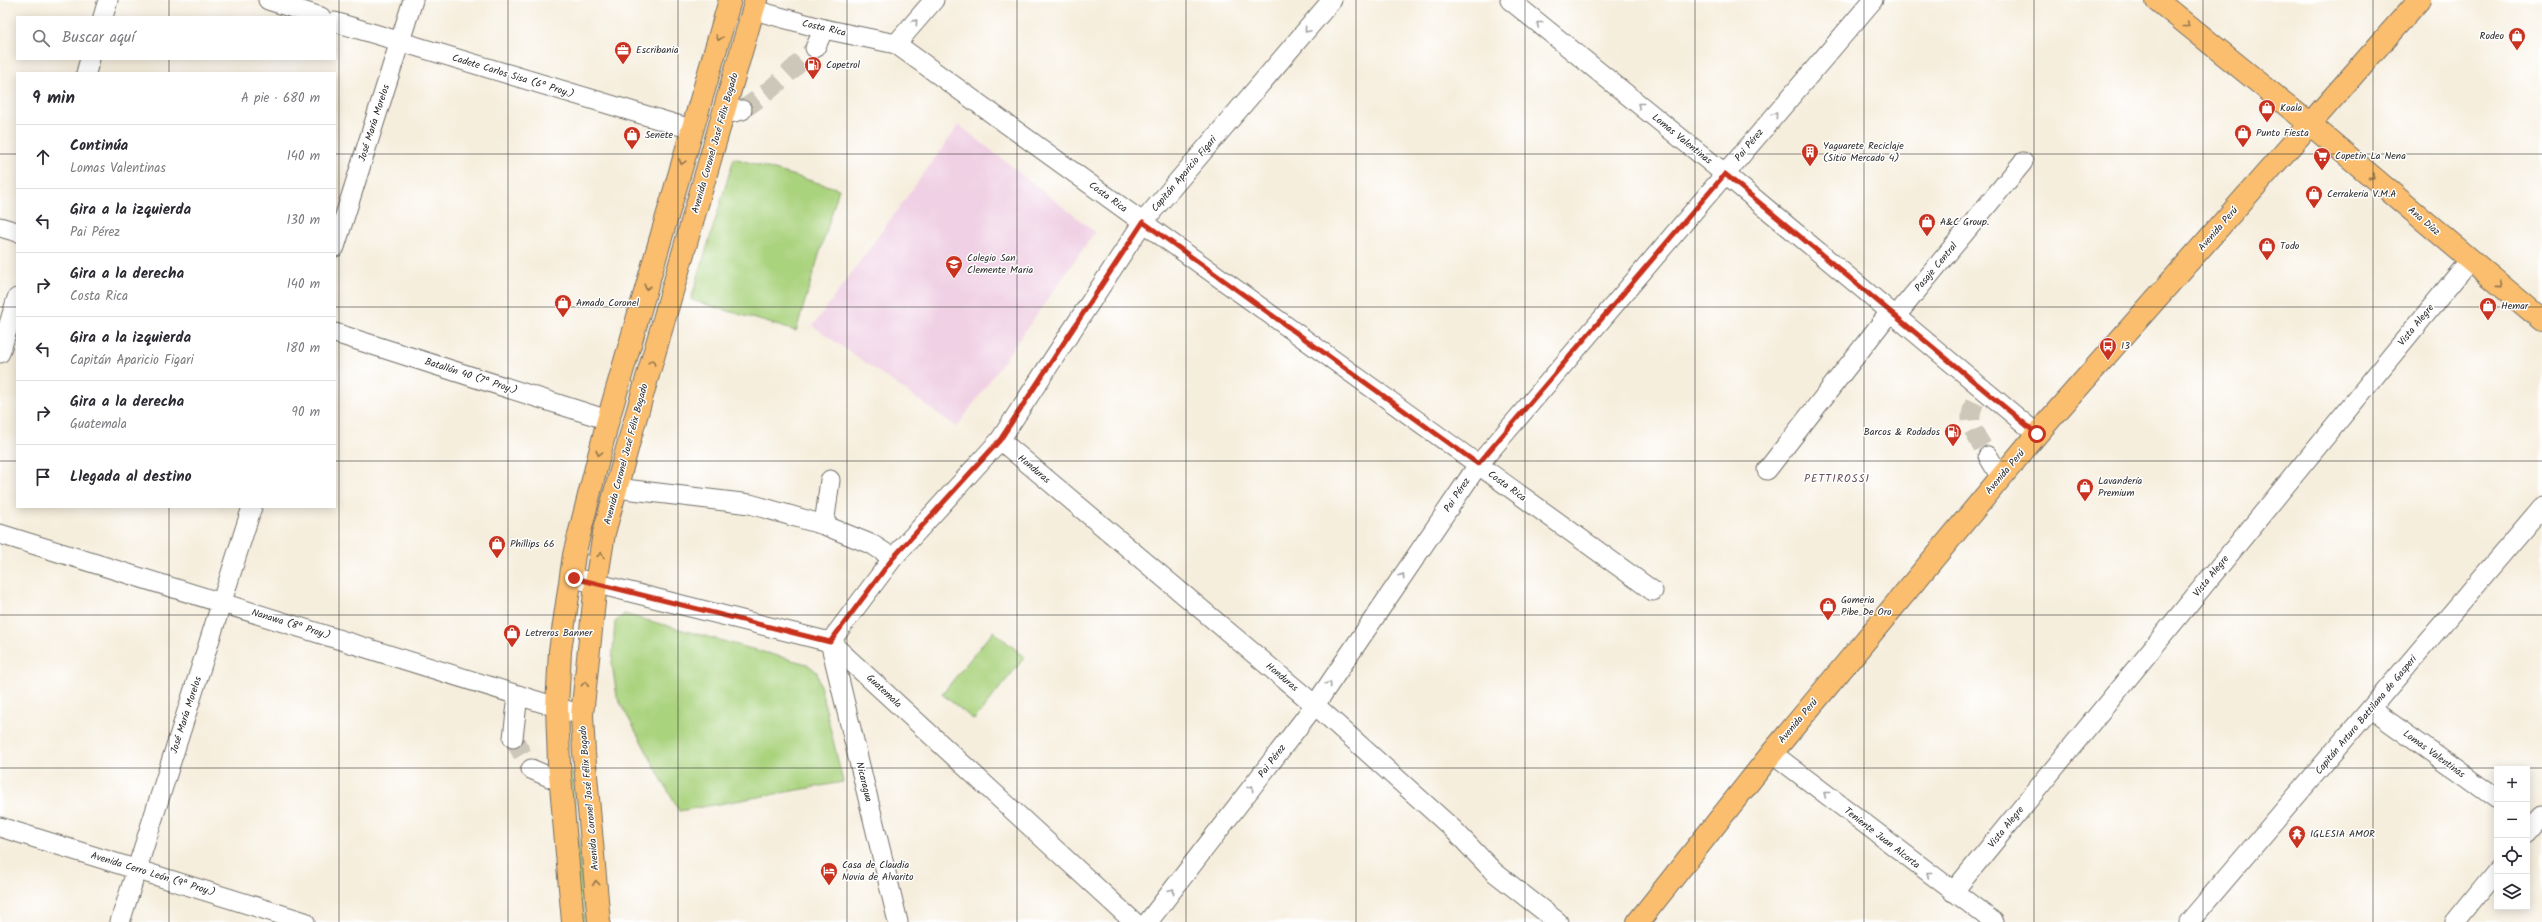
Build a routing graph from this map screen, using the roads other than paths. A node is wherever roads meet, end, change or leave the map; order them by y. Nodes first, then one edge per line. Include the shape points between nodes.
1 (108, 0) edge
2 (268, 0) edge
3 (413, 0) edge
4 (730, 0) edge
5 (934, 0) edge
6 (1332, 0) edge
7 (1510, 0) edge
8 (1873, 0) edge
9 (2157, 0) edge
10 (2419, 0) edge
11 (755, 5) edge
12 (103, 16) edge
13 (318, 16) edge
14 (336, 22) edge
15 (824, 29) junction
16 (400, 42) junction
17 (896, 44) junction
18 (815, 48) tunnel mouth
19 (90, 60) edge
20 (86, 72) edge
21 (2310, 124) junction
22 (692, 129) junction
23 (2023, 162) dead end
24 (1725, 174) junction
25 (1143, 222) junction
26 (0, 227) edge
27 (16, 232) edge
28 (336, 243) edge
29 (2470, 260) junction
30 (16, 301) edge
31 (1893, 314) junction
32 (2542, 320) edge
33 (336, 333) edge
34 (0, 353) edge
35 (608, 420) junction
36 (2037, 434) junction
37 (1000, 440) junction
38 (1988, 456) tunnel mouth
39 (1478, 464) junction
40 (1767, 470) dead end
41 (2001, 478) junction
42 (830, 480) dead end
43 (616, 488) junction
44 (2542, 507) edge
45 (252, 508) edge
46 (824, 525) junction
47 (0, 534) edge
48 (893, 558) junction
49 (570, 577) junction
50 (596, 583) junction
51 (1653, 591) dead end
52 (222, 603) junction
53 (830, 642) junction
54 (518, 695) junction
55 (1315, 705) junction
56 (557, 708) junction
57 (2371, 709) junction
58 (582, 715) junction
59 (513, 738) tunnel mouth
60 (1772, 753) junction
61 (531, 769) tunnel mouth
62 (560, 782) junction
63 (2494, 797) edge
64 (0, 827) edge
65 (137, 869) junction
66 (2494, 874) edge
67 (1953, 892) junction
68 (2193, 920) edge
69 (120, 922) edge
70 (305, 922) edge
71 (573, 922) edge
72 (599, 922) edge
73 (898, 922) edge
74 (1134, 922) edge
75 (1148, 922) edge
76 (1558, 922) edge
77 (1638, 922) edge
78 (1994, 922) edge
79 (2455, 922) edge

1 - 12 street
2 - 13 street
3 - 16 street, José María Morelos
4 -> 22 main road
17 -> 5 street
6 -> 25 street, Capitán Aparicio Figari
24 -> 7 street, Lomas Valentinas
24 -> 8 street, Pai Pérez
9 -> 21 main road, Ana Díaz
10 - 21 main road, Avenida Perú
11 - 15 street, Costa Rica
43 -> 11 main road, Avenida Coronel José Félix Bogado via 732,112
14 - 16 street, Cadete Carlos Sisa (6ª Proy.)
15 - 17 street, Costa Rica
15 - 18 street
16 - 22 street, Cadete Carlos Sisa (6ª Proy.)
16 - 28 street, José María Morelos
17 - 25 street, Costa Rica
19 - 20 street
21 -> 29 main road, Ana Díaz
21 - 36 main road, Avenida Perú
22 -> 35 main road
23 - 31 street, Pasaje Central
24 - 31 street, Lomas Valentinas
24 - 39 street, Pai Pérez
25 - 37 street, Capitán Aparicio Figari
25 - 39 street, Costa Rica
26 - 27 street
29 -> 32 main road, Ana Díaz
29 - 67 street, Vista Alegre
30 - 34 street
31 - 36 street, Lomas Valentinas via 1978,395
31 - 40 street, Pasaje Central
33 - 35 street, Batallón 40 (7ª Proy.)
35 -> 49 main road
36 - 41 main road, Avenida Perú
37 - 48 street, Capitán Aparicio Figari
37 - 55 street, Honduras
38 - 41 street
39 - 51 street, Costa Rica
55 -> 39 street, Pai Pérez
41 - 60 main road, Avenida Perú
42 - 46 street
43 - 46 street via 750,504
50 -> 43 main road, Avenida Coronel José Félix Bogado via 604,533
44 - 57 street, Capitán Arturo Battilana de Gasperi
45 - 52 street, José María Morelos
46 - 48 street via 873,545
47 - 52 street, Nanawa (8ª Proy.)
48 - 53 street, Capitán Aparicio Figari
49 - 50 street, Guatemala
49 - 56 main road via 560,651
50 - 53 street, Guatemala
58 -> 50 main road, Avenida Coronel José Félix Bogado
52 - 54 street, Nanawa (8ª Proy.)
52 - 65 street, José María Morelos
53 - 73 street, Nicaragua
53 - 74 street, Guatemala
54 - 56 street, Nanawa (8ª Proy.)
54 - 59 street
75 -> 55 street, Pai Pérez
55 - 76 street, Honduras via 1453,829 1494,872
56 - 58 street, Nanawa (8ª Proy.)
56 - 62 main road
57 - 63 street, Lomas Valentinas
57 - 68 street, Capitán Arturo Battilana de Gasperi
72 -> 58 main road, Avenida Coronel José Félix Bogado
67 -> 60 street, Teniente Juan Alcorta
60 - 77 main road, Avenida Perú
61 - 62 street
62 - 71 main road
64 - 65 street, Avenida Cerro León (9ª Proy.)
65 - 69 street, José María Morelos
65 - 70 street, Avenida Cerro León (9ª Proy.)
66 - 79 street
67 - 78 street, Teniente Juan Alcorta

